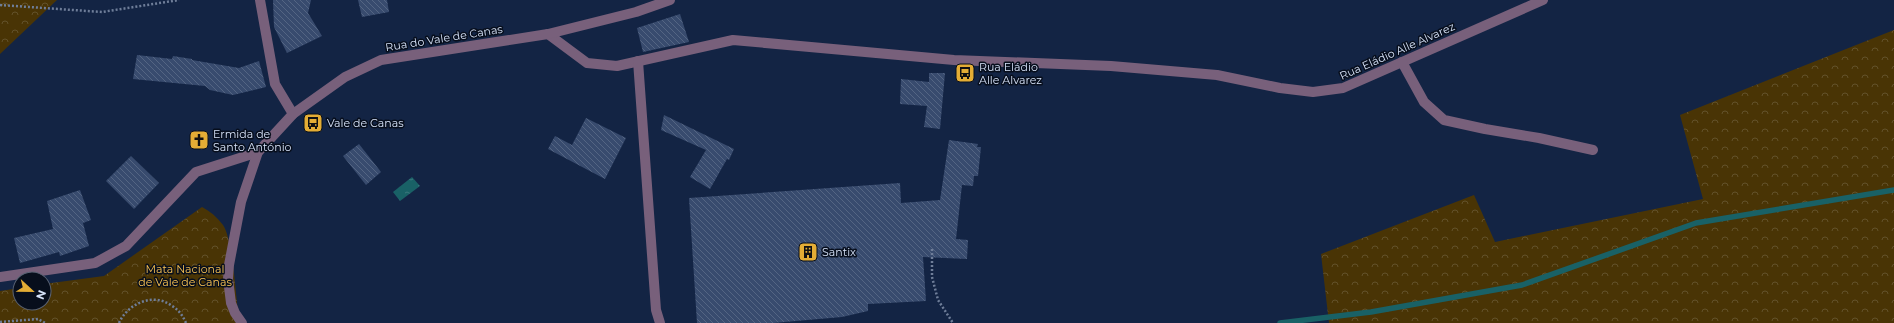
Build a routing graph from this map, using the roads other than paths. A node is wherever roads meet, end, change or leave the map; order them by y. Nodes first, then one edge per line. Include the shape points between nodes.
1 (260, 0) edge
2 (670, 0) edge
3 (1544, 0) edge
4 (548, 34) junction
5 (638, 61) junction
6 (1402, 62) junction
7 (292, 114) junction
8 (1593, 150) dead end
9 (258, 152) junction
10 (0, 277) edge
11 (242, 323) edge
12 (660, 323) edge

1 - 7 street via 275,84
2 - 4 street, Rua do Vale de Canas via 636,12
3 - 6 street, Rua Eládio Alle Alvarez
4 - 5 street, Rua Eládio Alle Alvarez via 587,63 617,66
4 - 7 street, Rua do Vale de Canas via 381,60 345,78
5 - 6 street, Rua Eládio Alle Alvarez via 733,40 954,60 1111,66 1217,75 1313,92 1343,88
5 - 12 street via 656,310
6 - 8 street via 1424,102 1444,120
7 - 9 street, Rua do Vale de Canas
9 - 10 street via 196,172 126,246 95,264
9 - 11 street, Rua do Vale de Canas via 241,202 229,265 231,303 234,313

